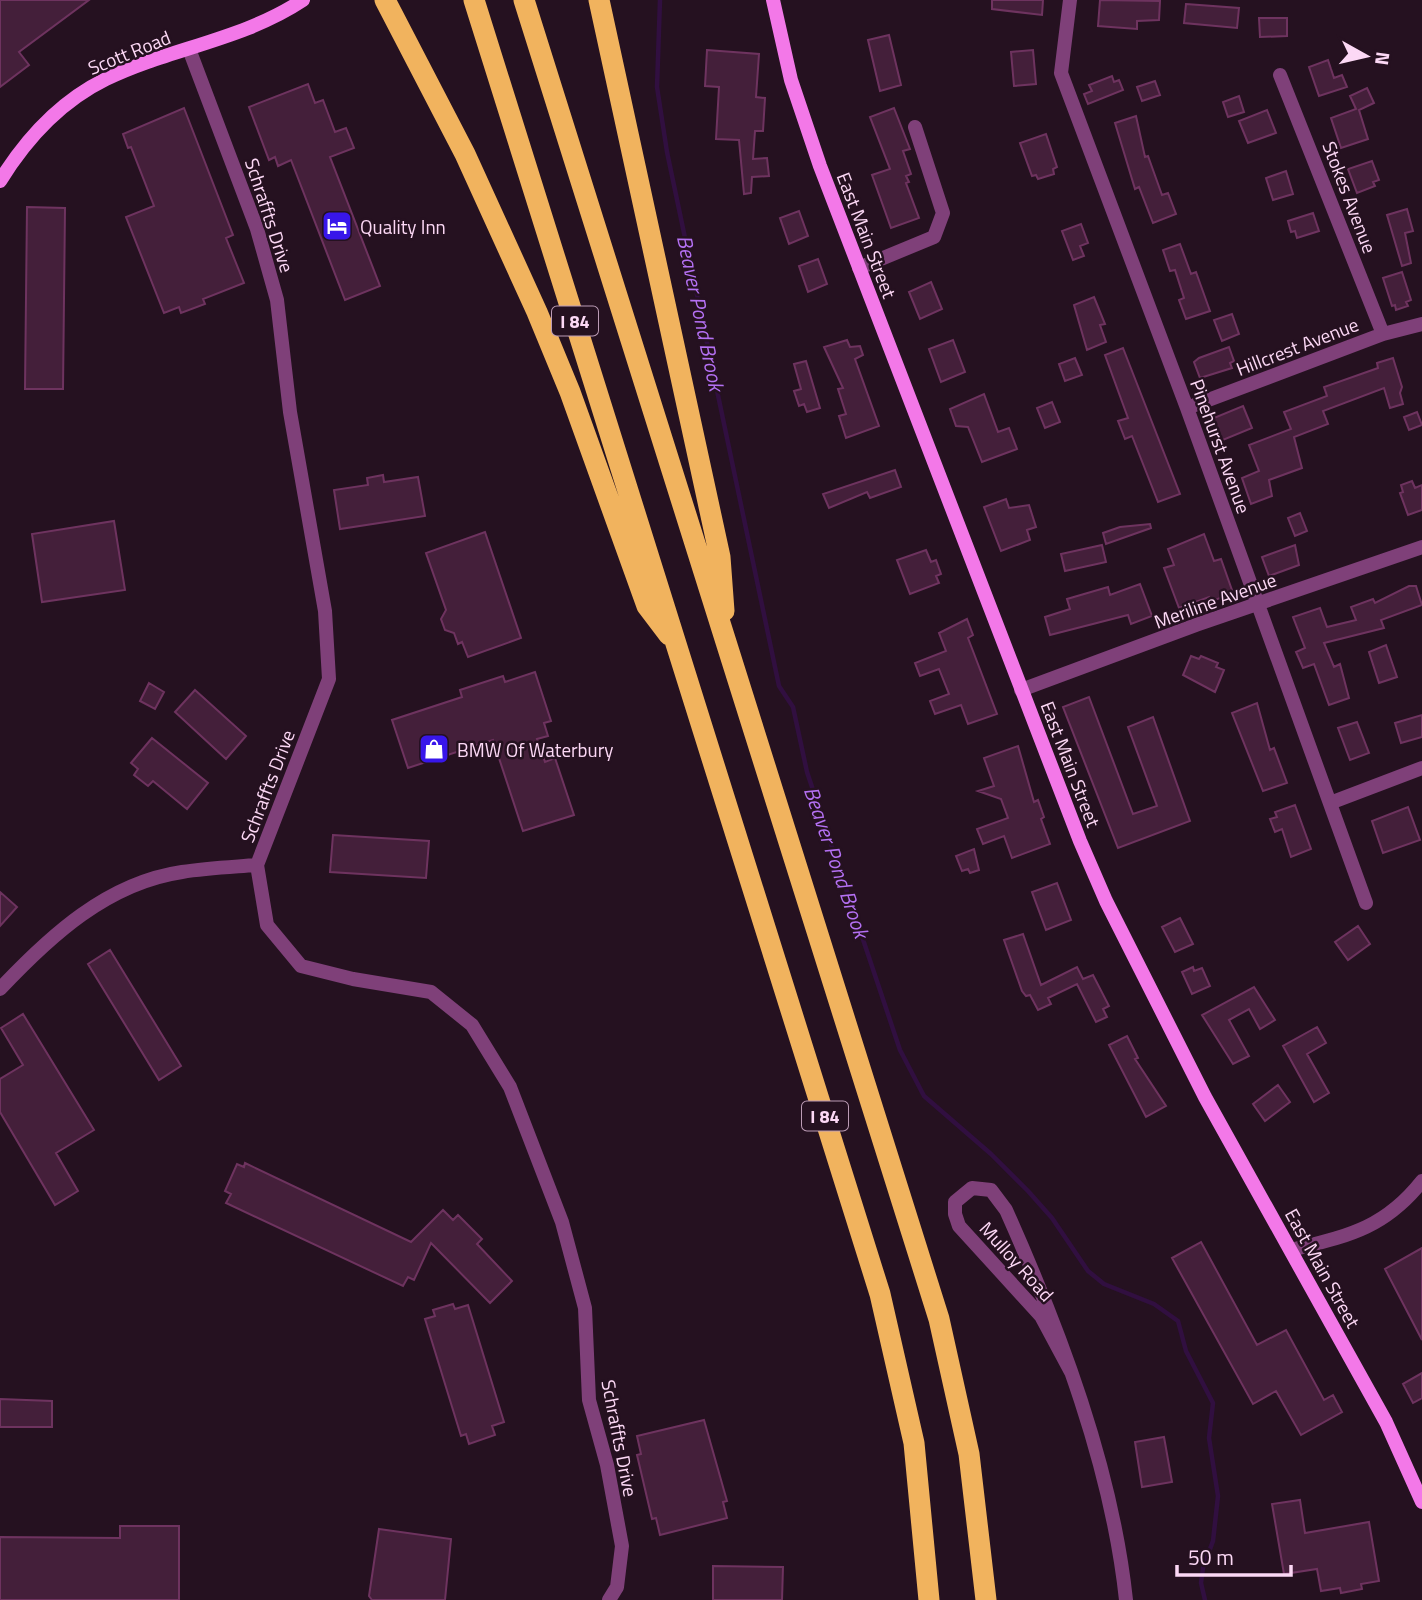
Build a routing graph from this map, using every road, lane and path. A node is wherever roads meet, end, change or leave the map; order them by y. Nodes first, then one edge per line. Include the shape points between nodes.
1 (303, 0) edge
2 (385, 0) edge
3 (474, 0) edge
4 (524, 0) edge
5 (599, 0) edge
6 (773, 0) edge
7 (1070, 0) edge
8 (189, 49) junction
9 (1280, 75) dead end
10 (915, 127) dead end
11 (0, 181) edge
12 (859, 268) junction
13 (1422, 324) edge
14 (1383, 334) junction
15 (1187, 408) junction
16 (1422, 547) edge
17 (1258, 604) junction
18 (722, 628) junction
19 (676, 643) junction
20 (1021, 690) junction
21 (1422, 768) edge
22 (1330, 803) junction
23 (257, 865) junction
24 (1366, 903) dead end
25 (0, 989) edge
26 (1422, 1181) edge
27 (1291, 1250) junction
28 (1071, 1372) junction
29 (1422, 1502) edge
30 (609, 1600) edge
31 (929, 1600) edge
32 (986, 1600) edge
33 (1126, 1600) edge

1 - 8 main road, Scott Road via 260,24
2 - 19 highway via 465,154 541,323 648,606
3 - 19 highway, I 84
4 - 18 highway, I 84
5 - 18 highway via 720,557
6 - 12 main road, East Main Street via 799,104
7 - 15 street, Pinehurst Avenue via 1061,72
8 - 11 main road, Scott Road via 121,72 77,96 32,137
8 - 23 street, Schraffts Drive via 257,229 277,300 290,412 325,611 328,679
9 - 14 street, Stokes Avenue
10 - 12 street via 943,213 941,225 934,237
12 - 20 main road, East Main Street
13 - 14 street, Hillcrest Avenue
14 - 15 street, Hillcrest Avenue
15 - 17 street, Pinehurst Avenue
16 - 17 street, Meriline Avenue
17 - 20 street, Meriline Avenue
17 - 22 street, Pinehurst Avenue
18 - 32 highway, I 84 via 939,1319 971,1465
19 - 31 highway, I 84 via 890,1331 916,1456
20 - 27 main road, East Main Street via 1118,929
21 - 22 street
22 - 24 street, Pinehurst Avenue
23 - 25 street via 180,872 134,886 84,911 38,948
23 - 30 street, Schraffts Drive via 267,925 300,966 431,992 472,1025 510,1087 562,1222 585,1308 589,1400 607,1465 621,1546 617,1587
26 - 27 street via 1407,1200 1357,1234
27 - 29 main road, East Main Street via 1386,1422
28 - 28 street, Mulloy Road via 1006,1210 991,1190 972,1188 955,1202 959,1226 1041,1316
28 - 33 street, Mulloy Road via 1117,1536

